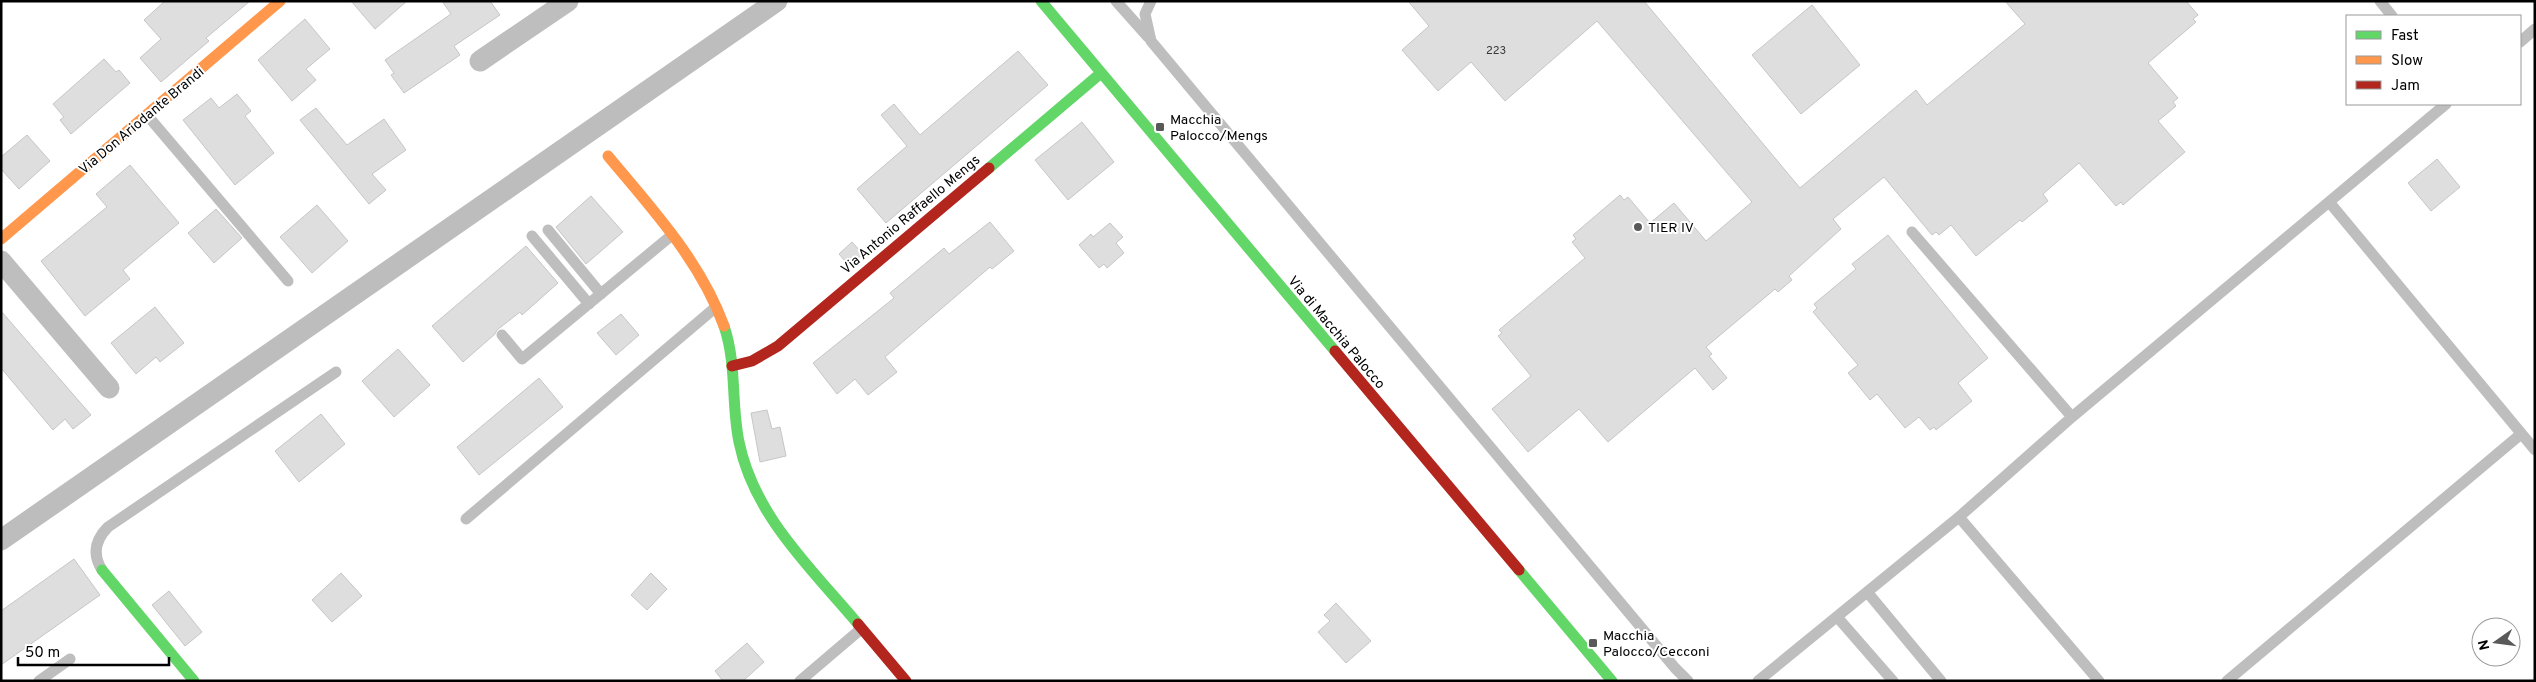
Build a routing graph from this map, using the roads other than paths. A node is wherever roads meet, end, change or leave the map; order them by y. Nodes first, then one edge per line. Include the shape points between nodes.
1 (280, 1) edge
2 (568, 1) edge
3 (1041, 1) edge
4 (1116, 1) edge
5 (1151, 1) edge
6 (2380, 1) edge
7 (2391, 15) edge
8 (2535, 30) edge
9 (1151, 41) junction
10 (2521, 41) edge
11 (480, 61) dead end
12 (1101, 73) junction
13 (2445, 105) edge
14 (147, 115) junction
15 (608, 156) dead end
16 (2330, 203) junction
17 (548, 230) dead end
18 (1912, 232) dead end
19 (672, 235) junction
20 (532, 236) dead end
21 (1, 239) edge
22 (1, 261) edge
23 (288, 281) dead end
24 (601, 294) junction
25 (590, 304) junction
26 (716, 307) junction
27 (502, 335) dead end
28 (732, 366) junction
29 (336, 372) dead end
30 (109, 388) dead end
31 (2072, 417) junction
32 (2521, 434) junction
33 (2535, 450) edge
34 (1959, 518) junction
35 (466, 519) dead end
36 (102, 570) joint
37 (1868, 593) junction
38 (1838, 618) junction
39 (861, 629) junction
40 (70, 659) dead end
41 (39, 681) edge
42 (194, 681) edge
43 (800, 681) edge
44 (906, 681) edge
45 (1612, 681) edge
46 (1688, 681) edge
47 (1758, 681) edge
48 (1893, 681) edge
49 (1941, 681) edge
50 (2099, 681) edge
51 (2227, 681) edge

1 - 14 street, Via Don Ariodante Brandi
2 - 11 street
3 - 12 street, Via di Macchia Palocco
4 - 9 lane
5 - 9 lane via 1145,14
6 - 7 lane
8 - 10 lane
9 - 46 lane
12 - 28 street, Via Antonio Raffaello Mengs via 778,346 752,361
12 - 45 street, Via di Macchia Palocco
13 - 16 lane
14 - 21 street, Via Don Ariodante Brandi
14 - 23 lane
15 - 19 street
16 - 31 lane
16 - 32 lane
17 - 24 lane
18 - 31 lane
19 - 24 lane
19 - 26 street via 696,267
20 - 25 lane
22 - 30 street
24 - 25 lane
25 - 27 lane via 522,359
26 - 28 street via 726,334
26 - 35 lane
28 - 39 street via 738,440 756,496 774,524
29 - 36 lane via 108,527 96,542 96,560
31 - 34 lane
32 - 33 lane
32 - 51 lane
34 - 37 lane
34 - 50 lane
36 - 42 street
37 - 38 lane
37 - 49 lane
38 - 47 lane
38 - 48 lane
39 - 43 lane
39 - 44 street
40 - 41 lane

